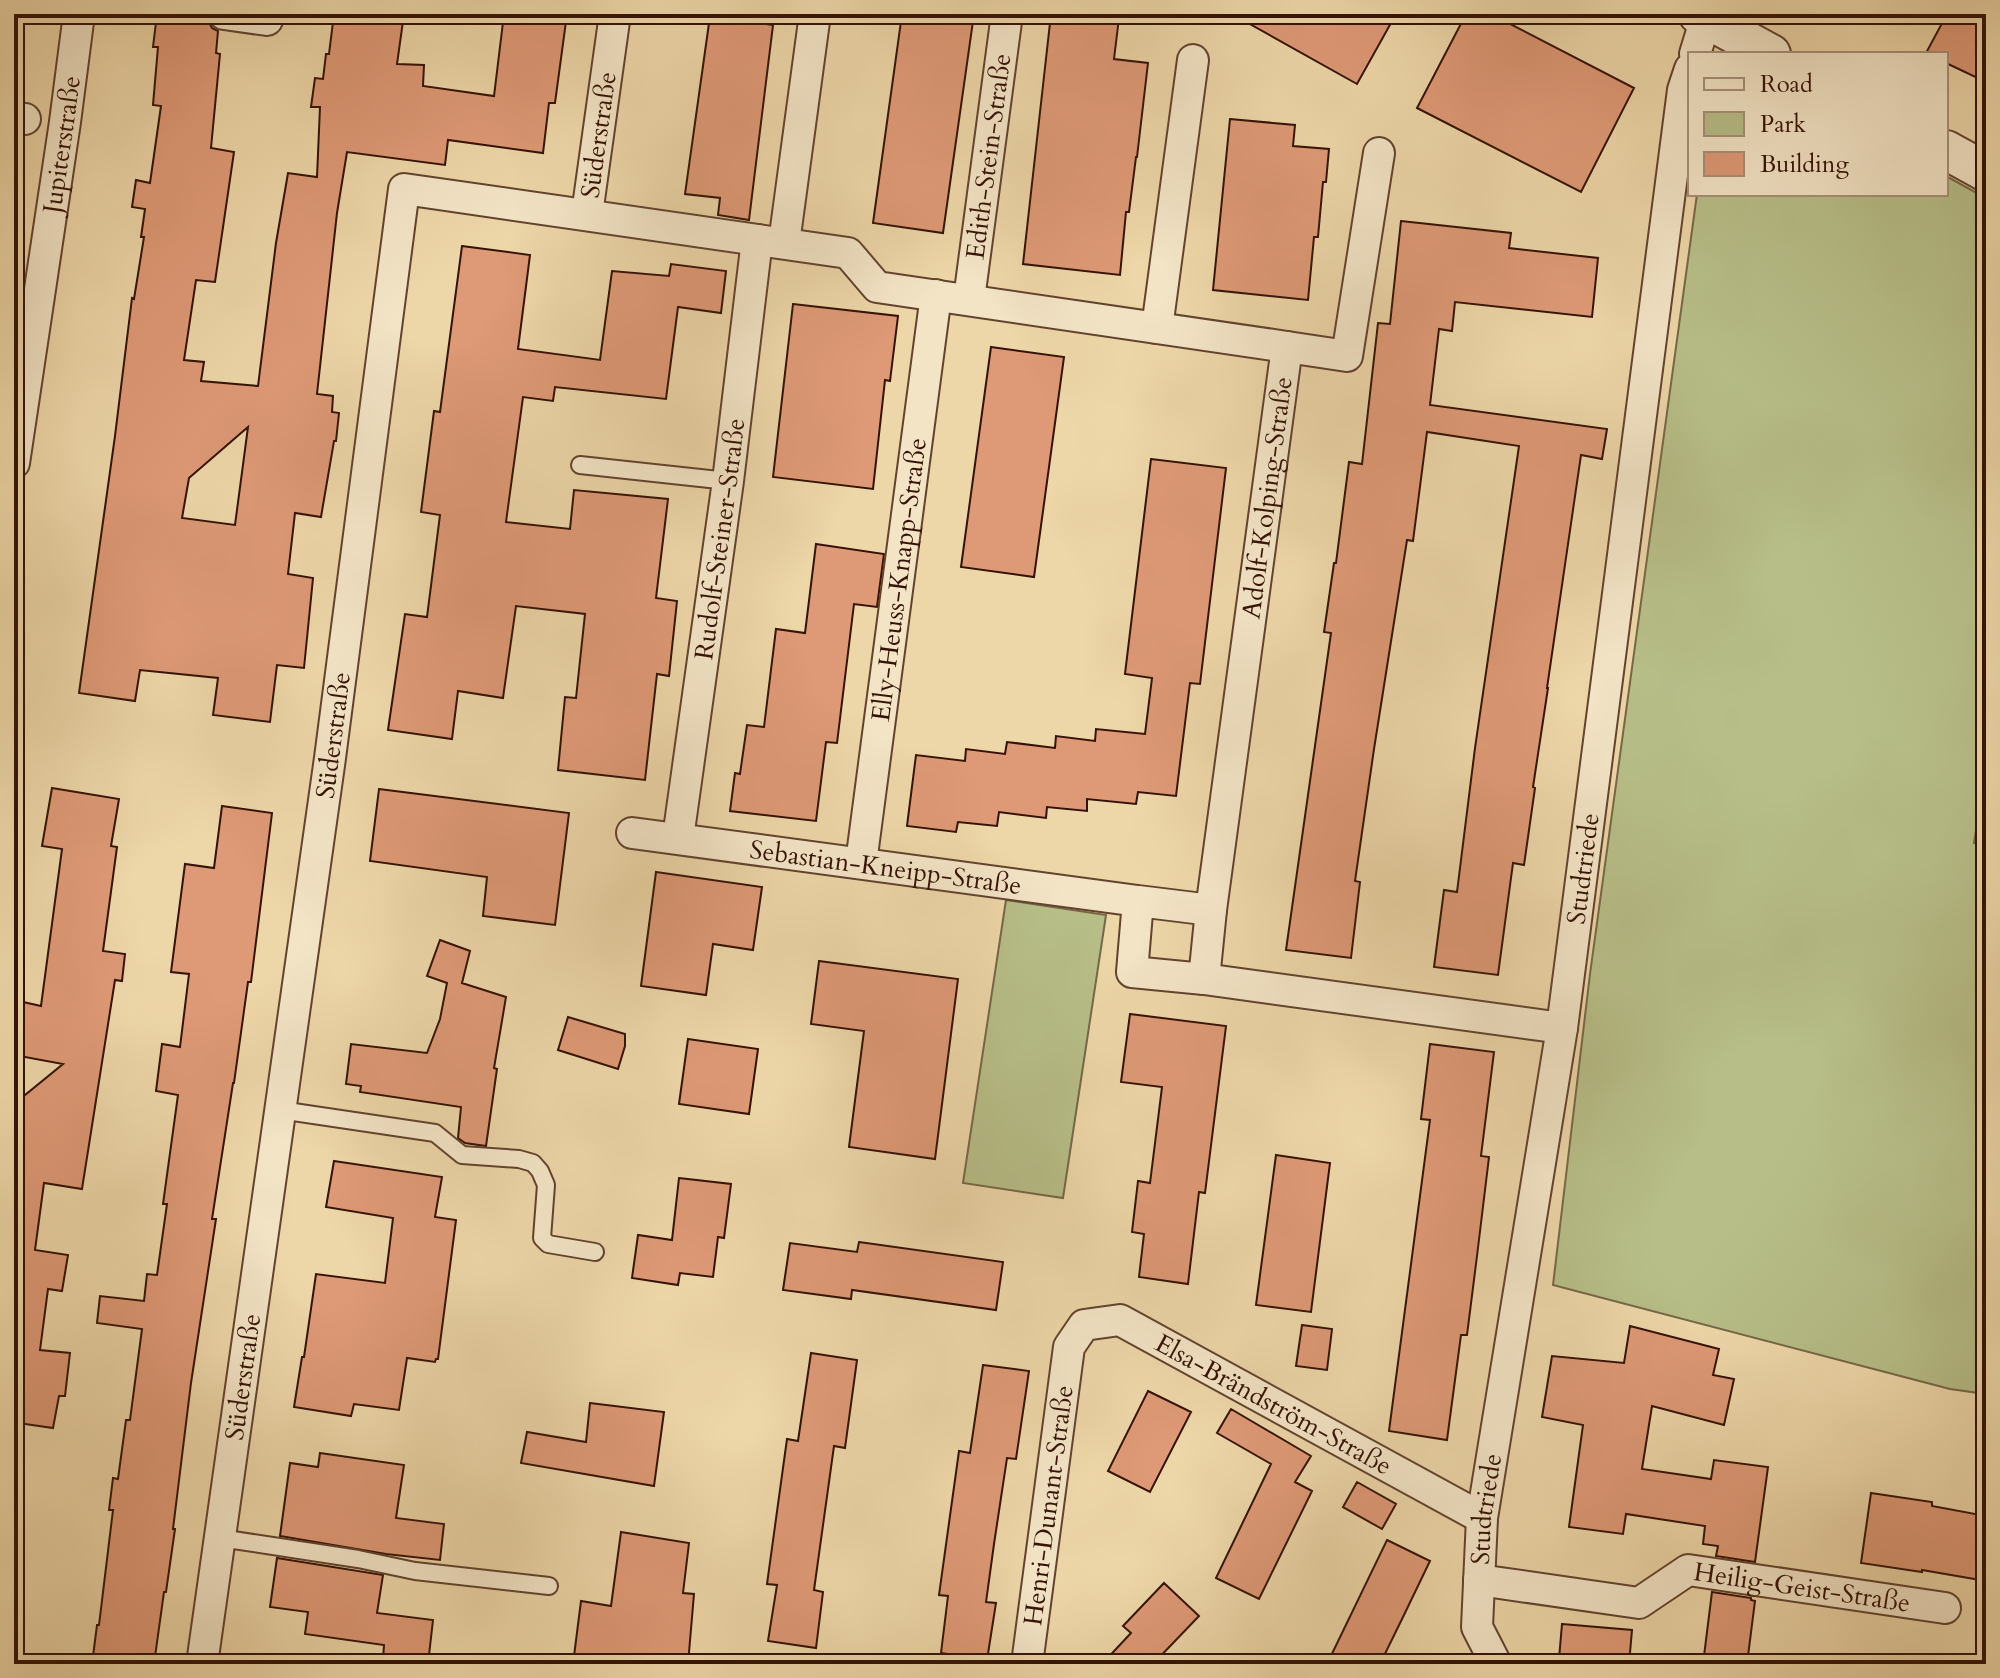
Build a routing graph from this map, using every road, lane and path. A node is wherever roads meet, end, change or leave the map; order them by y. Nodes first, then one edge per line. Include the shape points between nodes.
1 (79, 14) edge
2 (224, 14) edge
3 (268, 14) edge
4 (615, 14) edge
5 (815, 14) edge
6 (1007, 14) edge
7 (1702, 16) edge
8 (1695, 52) edge
9 (1767, 52) edge
10 (1193, 60) dead end
11 (1688, 75) edge
12 (1948, 151) edge
13 (1379, 153) dead end
14 (1986, 172) edge
15 (587, 214) junction
16 (770, 242) junction
17 (936, 295) junction
18 (969, 299) junction
19 (24, 321) edge
20 (1157, 328) junction
21 (1287, 347) junction
22 (14, 463) edge
23 (580, 465) dead end
24 (728, 481) junction
25 (632, 833) dead end
26 (678, 838) junction
27 (861, 863) junction
28 (1138, 901) junction
29 (1211, 910) junction
30 (1204, 979) junction
31 (1562, 1028) junction
32 (280, 1110) junction
33 (595, 1252) dead end
34 (1069, 1347) joint
35 (1482, 1518) junction
36 (220, 1538) junction
37 (1479, 1580) junction
38 (549, 1586) dead end
39 (1945, 1608) dead end
40 (202, 1664) edge
41 (1027, 1664) edge
42 (1496, 1664) edge

1 - 19 street, Jupiterstraße
2 - 3 street via 267,20
4 - 15 street, Süderstraße
5 - 16 street
6 - 18 street, Edith-Stein-Straße
7 - 8 street
7 - 9 street
10 - 20 street
11 - 31 street, Studtriede
12 - 14 street
13 - 21 street, Adolf-Kolping-Straße via 1347,356
15 - 16 street
15 - 32 street, Süderstraße via 404,189
16 - 17 street via 848,253 877,287
16 - 24 street, Rudolf-Steiner-Straße
17 - 18 street
17 - 27 street, Elly-Heuss-Knapp-Straße
18 - 20 street
19 - 22 street, Jupiterstraße
20 - 21 street
21 - 29 street, Adolf-Kolping-Straße
23 - 24 lane
24 - 26 street, Rudolf-Steiner-Straße
25 - 26 street, Sebastian-Kneipp-Straße
26 - 27 street, Sebastian-Kneipp-Straße
27 - 28 street, Sebastian-Kneipp-Straße
28 - 29 street, Sebastian-Kneipp-Straße
28 - 30 street via 1132,972
29 - 30 street
30 - 31 street
31 - 35 street, Studtriede
32 - 33 lane via 435,1133 462,1155 533,1163 546,1185 542,1238 548,1244
32 - 36 street, Süderstraße
34 - 35 street, Elsa-Brändström-Straße via 1084,1325 1120,1320
34 - 41 street, Henri-Dunant-Straße
35 - 37 street, Studtriede
36 - 38 lane via 415,1571
36 - 40 street, Süderstraße
37 - 39 street, Heilig-Geist-Straße via 1639,1603 1688,1570
37 - 42 street, Studtriede via 1477,1627

